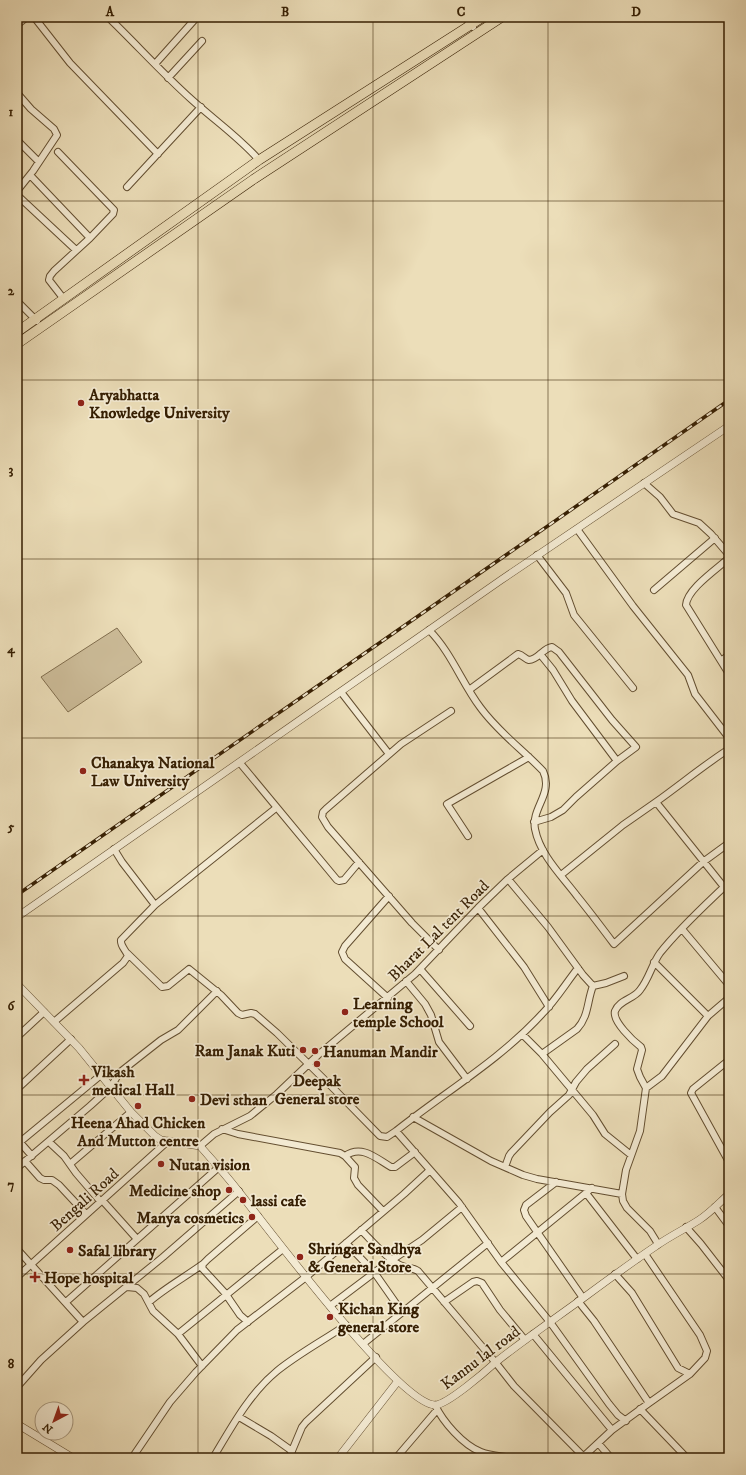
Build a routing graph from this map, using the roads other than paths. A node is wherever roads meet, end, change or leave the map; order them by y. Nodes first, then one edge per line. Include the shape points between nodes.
1 (34, 17) edge
2 (108, 17) edge
3 (196, 17) edge
4 (483, 17) edge
5 (502, 17) edge
6 (24, 18) edge
7 (468, 21) edge
8 (17, 25) edge
9 (478, 32) junction
10 (202, 41) dead end
11 (155, 64) junction
12 (168, 78) junction
13 (17, 92) edge
14 (201, 108) junction
15 (17, 140) edge
16 (58, 152) dead end
17 (158, 154) junction
18 (259, 160) junction
19 (39, 162) junction
20 (30, 175) junction
21 (233, 178) junction
22 (127, 187) dead end
23 (240, 189) junction
24 (17, 191) edge
25 (17, 195) edge
26 (90, 238) junction
27 (76, 250) junction
28 (130, 250) junction
29 (137, 260) junction
30 (63, 298) junction
31 (17, 301) edge
32 (35, 318) junction
33 (41, 327) junction
34 (17, 332) edge
35 (17, 344) edge
36 (729, 426) edge
37 (644, 483) junction
38 (577, 529) junction
39 (714, 538) junction
40 (537, 555) junction
41 (729, 555) edge
42 (729, 558) edge
43 (654, 590) dead end
44 (429, 630) junction
45 (540, 654) junction
46 (729, 655) edge
47 (721, 661) junction
48 (729, 674) edge
49 (633, 688) dead end
50 (469, 690) junction
51 (341, 692) junction
52 (451, 711) dead end
53 (729, 738) edge
54 (729, 749) edge
55 (389, 754) junction
56 (529, 757) junction
57 (617, 761) junction
58 (240, 763) junction
59 (656, 802) junction
60 (276, 808) junction
61 (534, 822) junction
62 (468, 836) dead end
63 (729, 842) edge
64 (114, 849) junction
65 (543, 850) junction
66 (359, 862) junction
67 (703, 862) junction
68 (561, 875) junction
69 (508, 879) junction
70 (726, 885) edge
71 (389, 896) junction
72 (155, 904) junction
73 (478, 908) junction
74 (17, 917) edge
75 (682, 929) junction
76 (439, 950) junction
77 (127, 953) junction
78 (654, 962) junction
79 (578, 968) junction
80 (420, 969) junction
81 (624, 976) dead end
82 (406, 981) junction
83 (17, 984) edge
84 (729, 985) edge
85 (593, 986) junction
86 (217, 991) junction
87 (388, 998) junction
88 (729, 998) edge
89 (549, 1007) junction
90 (44, 1012) junction
91 (708, 1016) junction
92 (54, 1022) junction
93 (470, 1026) dead end
94 (522, 1034) junction
95 (17, 1037) edge
96 (71, 1040) junction
97 (615, 1044) dead end
98 (542, 1054) junction
99 (729, 1060) edge
100 (309, 1064) junction
101 (101, 1075) junction
102 (467, 1079) junction
103 (111, 1087) junction
104 (646, 1088) junction
105 (17, 1089) edge
106 (572, 1089) junction
107 (131, 1112) junction
108 (414, 1117) junction
109 (222, 1129) junction
110 (396, 1131) junction
111 (18, 1140) edge
112 (168, 1141) junction
113 (49, 1142) junction
114 (200, 1146) junction
115 (415, 1152) junction
116 (631, 1155) junction
117 (32, 1156) junction
118 (345, 1156) junction
119 (26, 1161) junction
120 (729, 1162) edge
121 (70, 1164) junction
122 (505, 1167) junction
123 (17, 1168) edge
124 (219, 1168) junction
125 (430, 1170) junction
126 (556, 1182) junction
127 (592, 1188) junction
128 (239, 1191) junction
129 (586, 1193) junction
130 (622, 1194) junction
131 (729, 1194) edge
132 (101, 1201) junction
133 (715, 1207) junction
134 (462, 1208) junction
135 (383, 1211) junction
136 (86, 1214) junction
137 (258, 1216) junction
138 (729, 1226) edge
139 (686, 1227) junction
140 (361, 1230) junction
141 (538, 1232) junction
142 (138, 1239) junction
143 (346, 1243) junction
144 (488, 1243) junction
145 (658, 1244) junction
146 (17, 1248) edge
147 (283, 1249) junction
148 (645, 1254) junction
149 (637, 1259) junction
150 (392, 1260) junction
151 (501, 1262) junction
152 (203, 1264) junction
153 (32, 1265) junction
154 (374, 1272) junction
155 (616, 1274) junction
156 (17, 1277) edge
157 (306, 1277) junction
158 (729, 1280) edge
159 (126, 1287) junction
160 (432, 1287) junction
161 (226, 1294) junction
162 (581, 1300) junction
163 (66, 1302) junction
164 (149, 1302) junction
165 (444, 1302) junction
166 (330, 1306) junction
167 (402, 1312) junction
168 (83, 1322) junction
169 (248, 1322) junction
170 (550, 1322) junction
171 (346, 1325) junction
172 (178, 1334) junction
173 (533, 1334) junction
174 (525, 1340) junction
175 (363, 1344) junction
176 (376, 1357) junction
177 (496, 1363) junction
178 (202, 1366) junction
179 (690, 1374) junction
180 (398, 1381) junction
181 (17, 1387) edge
182 (649, 1403) junction
183 (436, 1407) junction
184 (640, 1409) junction
185 (239, 1417) junction
186 (626, 1421) junction
187 (17, 1424) edge
188 (612, 1430) junction
189 (598, 1443) junction
190 (292, 1451) junction
191 (400, 1457) edge
192 (582, 1457) edge
193 (73, 1458) edge
194 (132, 1458) edge
195 (213, 1458) edge
196 (289, 1458) edge
197 (338, 1458) edge
198 (512, 1458) edge
199 (611, 1458) edge
200 (687, 1458) edge

1 - 17 street via 70,63
2 - 11 street
3 - 11 street
4 - 7 main road
5 - 9 main road
6 - 8 street
7 - 9 street
7 - 18 main road
9 - 23 main road
10 - 12 street
11 - 12 street
12 - 14 street
13 - 19 street via 57,135
14 - 17 street
14 - 18 street via 248,147
15 - 19 street
16 - 26 street via 114,210
17 - 22 street
18 - 21 main road
19 - 20 street
20 - 24 street
20 - 26 street
21 - 23 main road
21 - 28 main road
23 - 29 main road
25 - 27 street
26 - 27 street
27 - 30 street via 50,276 50,280
28 - 29 main road
28 - 30 main road
29 - 33 main road
30 - 32 main road
31 - 32 street
32 - 33 street
32 - 34 main road
33 - 35 main road
36 - 37 street
37 - 38 street
37 - 39 street via 660,497 673,514 696,521
38 - 40 street
38 - 53 street via 633,606 688,675 695,694
39 - 41 street
39 - 43 street
40 - 44 street
40 - 49 street via 566,593 574,615
42 - 47 street via 686,600 686,605
44 - 50 street
44 - 51 street
45 - 50 street via 531,660 518,654
45 - 57 street
45 - 57 street via 547,647 556,649 636,748
46 - 47 street
47 - 48 street
50 - 56 street via 494,725
51 - 55 street
51 - 58 street
52 - 55 street
54 - 59 street
55 - 66 street via 323,812 322,817 326,824
56 - 61 street via 543,771 547,783
56 - 62 street via 447,804
57 - 61 street via 563,810
58 - 60 street
58 - 64 street
59 - 67 street
59 - 68 street
60 - 66 street via 337,880 344,880
60 - 72 street
61 - 65 street
63 - 67 street
64 - 72 street
64 - 74 street
65 - 68 street
65 - 69 street, Bharat Lal tent Road
66 - 71 street
67 - 68 street via 614,944
67 - 70 street
69 - 73 street, Bharat Lal tent Road
69 - 79 street
70 - 75 street
71 - 76 street
71 - 87 street via 342,952 345,958
72 - 77 street via 121,940 120,943
73 - 76 street, Bharat Lal tent Road
73 - 89 street via 524,967
75 - 78 street
75 - 84 street
76 - 80 street, Bharat Lal tent Road
77 - 86 street via 162,987 168,986 189,969
77 - 92 street via 128,956 123,963
78 - 91 street
78 - 104 street via 642,989 615,1011 615,1016 628,1036 642,1050 637,1069
79 - 85 street
79 - 89 street
80 - 82 street, Bharat Lal tent Road
80 - 93 street
81 - 85 street
82 - 87 street, Bharat Lal tent Road
82 - 102 street via 431,1015 439,1042
83 - 90 street
85 - 98 street via 582,1024
86 - 100 street via 238,1013 255,1014
86 - 103 street via 178,1030 161,1040 119,1074
87 - 100 street, Bharat Lal tent Road
88 - 91 street
89 - 94 street
90 - 92 street
90 - 95 street
91 - 104 street via 670,1068
92 - 96 street
94 - 98 street
94 - 102 street
96 - 101 street
96 - 105 street
97 - 106 street via 587,1069
98 - 106 street
99 - 120 street via 691,1093
100 - 109 street, Bharat Lal tent Road via 256,1112
100 - 110 street via 380,1136 387,1137
101 - 103 street
101 - 111 street
102 - 108 street
103 - 107 street
103 - 113 street
104 - 116 street via 640,1131
106 - 116 street via 593,1114 605,1134
106 - 122 street via 511,1153
107 - 112 street via 155,1136
107 - 121 street
108 - 110 street
108 - 122 street
109 - 114 street, Bharat Lal tent Road
109 - 118 street via 334,1151
110 - 115 street
111 - 117 street
112 - 114 street
112 - 132 street, Bengali Road
113 - 117 street
113 - 121 street
114 - 124 street, Kannu lal road
115 - 118 street via 396,1167 391,1167 366,1152 350,1152
115 - 125 street
116 - 130 street
117 - 119 street
118 - 135 street via 355,1167 356,1181
119 - 123 street
119 - 136 street via 40,1178 52,1180 59,1185
121 - 132 street via 79,1178
122 - 126 street via 529,1177
124 - 128 street, Kannu lal road
124 - 142 street
125 - 134 street
125 - 135 street
126 - 127 street
126 - 141 street via 526,1205 524,1210
127 - 129 street
127 - 130 street
128 - 137 street, Kannu lal road
128 - 159 street
129 - 141 street
129 - 149 street
130 - 145 street via 627,1208 650,1231
131 - 133 street, Kannu lal road
132 - 136 street, Bengali Road
132 - 142 street
133 - 138 street
133 - 139 street, Kannu lal road
134 - 144 street
134 - 150 street
135 - 140 street
136 - 153 street, Bengali Road
137 - 147 street, Kannu lal road
137 - 152 street
139 - 145 street, Kannu lal road
139 - 158 street
140 - 143 street
140 - 150 street
141 - 151 street
141 - 162 street
142 - 163 street
143 - 154 street
143 - 157 street
144 - 151 street
144 - 160 street
145 - 148 street, Kannu lal road
146 - 153 street
147 - 157 street, Kannu lal road
147 - 161 street
148 - 149 street, Kannu lal road
148 - 179 street via 691,1322 707,1351 706,1358
149 - 155 street, Kannu lal road
150 - 154 street
150 - 160 street via 414,1268
151 - 170 street
152 - 161 street via 205,1273
152 - 164 street via 161,1291
153 - 156 street, Bengali Road
153 - 163 street
154 - 166 street
154 - 167 street
155 - 162 street, Kannu lal road
155 - 179 street via 629,1288 678,1368
157 - 166 street, Kannu lal road
157 - 169 street
159 - 164 street via 137,1288
159 - 168 street
160 - 165 street
160 - 167 street
161 - 169 street
161 - 172 street
162 - 170 street, Kannu lal road
162 - 182 street
163 - 168 street
164 - 172 street via 156,1315
165 - 174 street via 473,1282 482,1283
165 - 177 street
166 - 171 street, Kannu lal road
167 - 175 street
168 - 181 street via 41,1360
169 - 178 street
170 - 173 street, Kannu lal road
170 - 186 street via 609,1404
171 - 175 street, Kannu lal road
171 - 185 street via 277,1371 264,1383
172 - 178 street
173 - 174 street, Kannu lal road
173 - 188 street
174 - 177 street, Kannu lal road
175 - 176 street, Kannu lal road
176 - 180 street, Kannu lal road
176 - 190 street via 306,1422
177 - 183 street, Kannu lal road
177 - 192 street via 514,1386
178 - 194 street via 170,1402
179 - 182 street
180 - 183 street, Kannu lal road
180 - 197 street
182 - 184 street
183 - 191 street
183 - 198 street via 448,1426 478,1451
184 - 186 street
184 - 200 street
185 - 190 street
185 - 195 street
186 - 188 street
187 - 193 street
188 - 189 street
189 - 192 street
189 - 199 street
190 - 196 street

